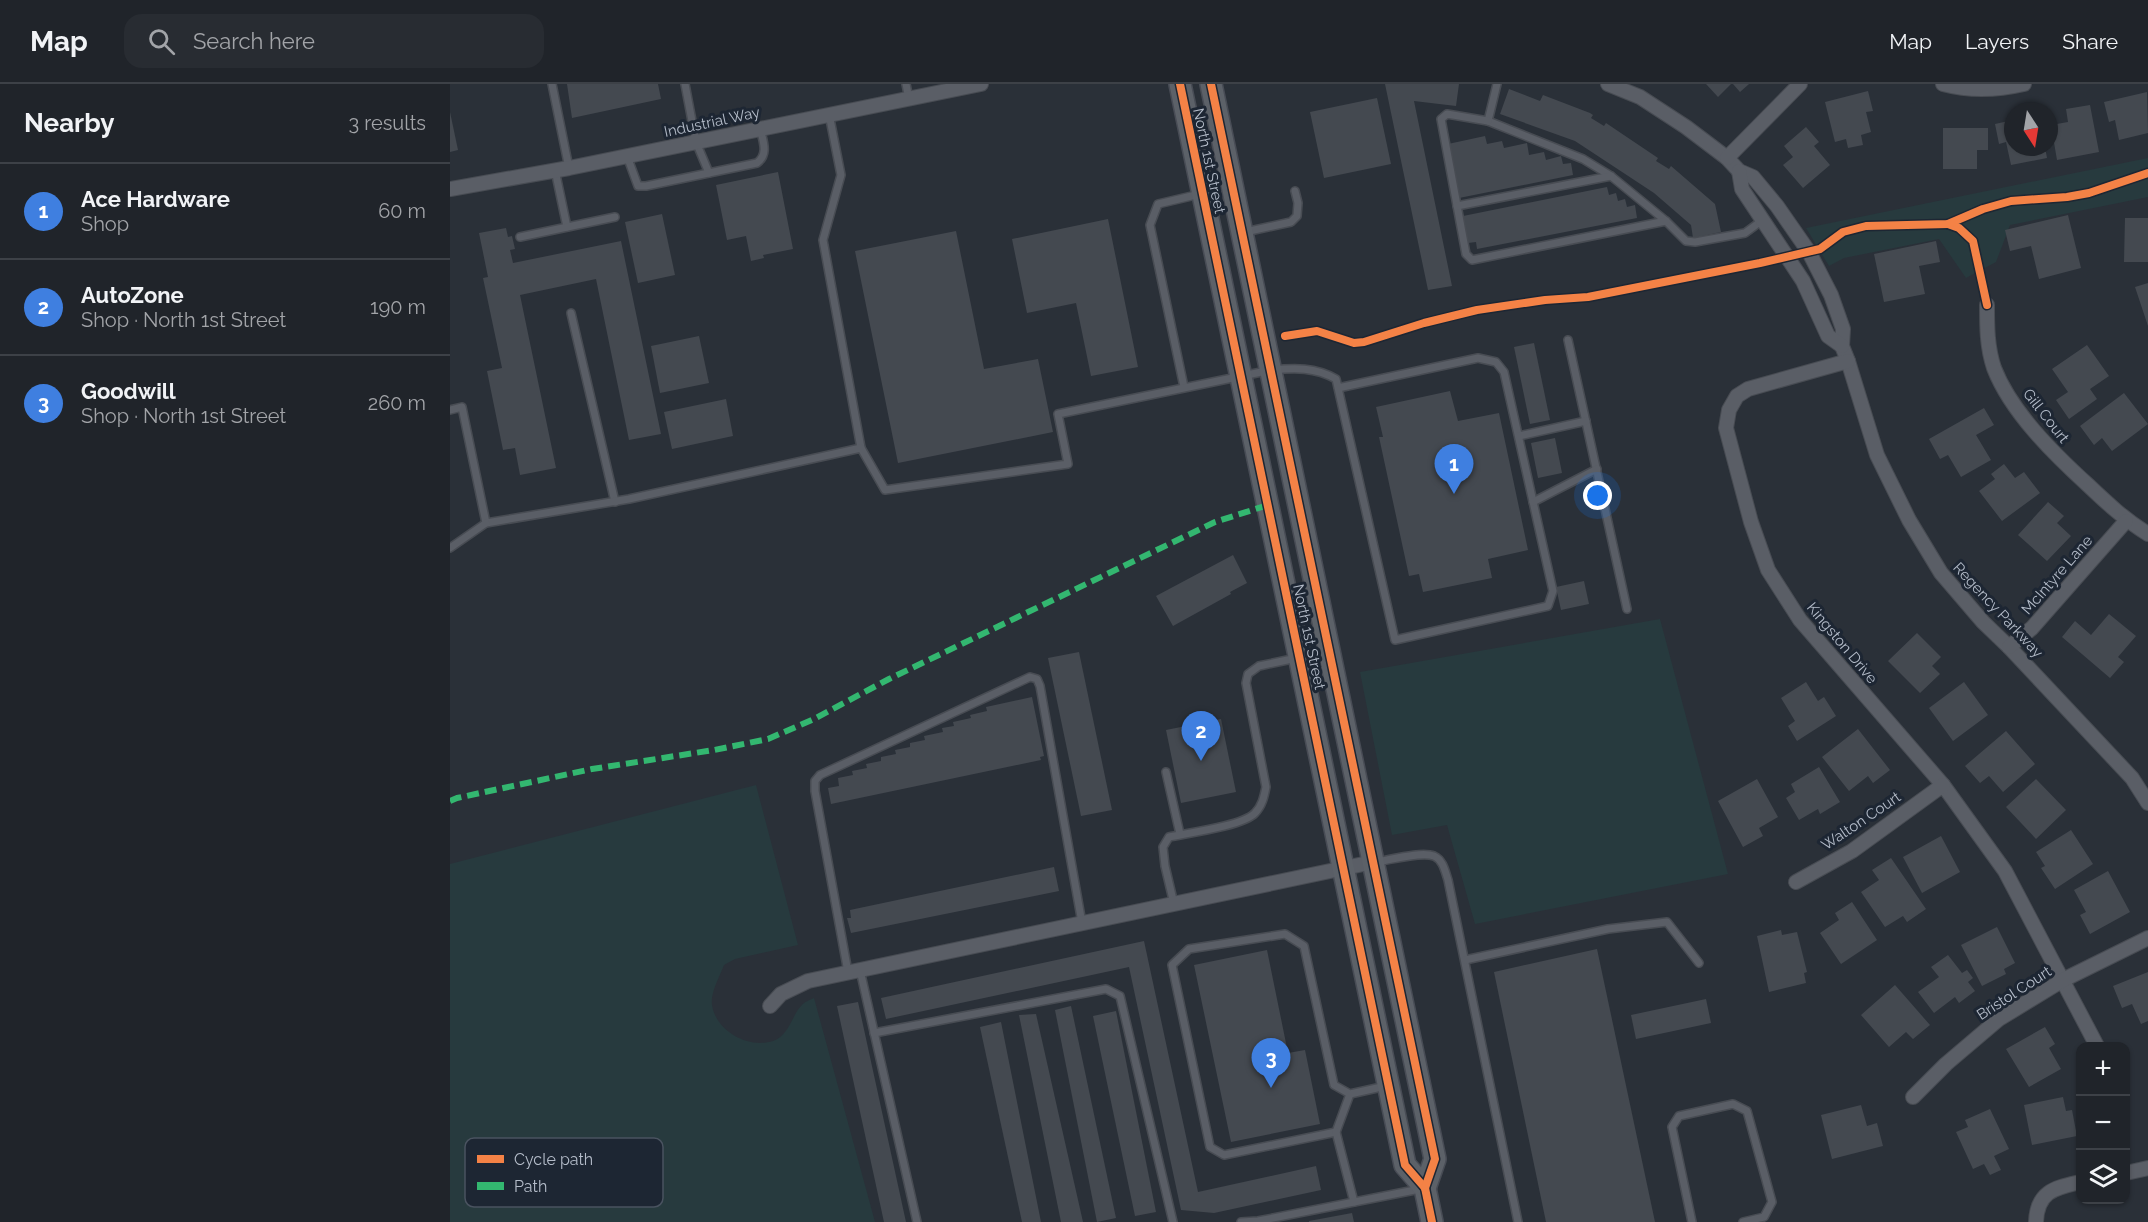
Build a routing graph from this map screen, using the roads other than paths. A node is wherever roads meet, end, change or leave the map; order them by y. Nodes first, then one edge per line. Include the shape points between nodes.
1 (552, 84) edge
2 (685, 84) edge
3 (906, 84) edge
4 (981, 84) edge
5 (1180, 84) edge
6 (1211, 84) edge
7 (1497, 84) edge
8 (1608, 84) edge
9 (1800, 84) edge
10 (1943, 84) edge
11 (2024, 84) edge
12 (909, 99) junction
13 (829, 114) junction
14 (1488, 121) junction
15 (760, 128) junction
16 (696, 142) junction
17 (627, 156) junction
18 (1727, 158) junction
19 (569, 168) junction
20 (555, 170) junction
21 (1739, 171) junction
22 (709, 173) junction
23 (1611, 176) junction
24 (450, 189) edge
25 (1295, 191) dead end
26 (1202, 193) junction
27 (1456, 206) junction
28 (615, 217) dead end
29 (1764, 219) junction
30 (1666, 221) junction
31 (567, 227) junction
32 (1242, 232) junction
33 (520, 237) dead end
34 (1988, 305) dead end
35 (571, 313) dead end
36 (1568, 340) dead end
37 (1842, 346) junction
38 (1848, 361) junction
39 (1271, 370) junction
40 (1240, 376) junction
41 (1184, 387) junction
42 (1338, 388) junction
43 (450, 410) edge
44 (1586, 421) junction
45 (1519, 436) junction
46 (861, 448) junction
47 (1597, 470) junction
48 (615, 502) junction
49 (1533, 502) junction
50 (2126, 521) junction
51 (486, 523) junction
52 (2148, 534) edge
53 (450, 548) edge
54 (1627, 609) dead end
55 (2010, 647) junction
56 (1300, 658) junction
57 (1166, 772) dead end
58 (1943, 785) junction
59 (2148, 803) edge
60 (1180, 834) junction
61 (1373, 862) junction
62 (1343, 869) junction
63 (1796, 882) dead end
64 (1174, 904) junction
65 (1082, 923) junction
66 (2148, 938) edge
67 (1464, 960) junction
68 (1699, 963) dead end
69 (854, 971) junction
70 (2063, 980) junction
71 (770, 1006) dead end
72 (874, 1033) junction
73 (2094, 1042) edge
74 (1389, 1086) junction
75 (1350, 1094) junction
76 (1913, 1097) dead end
77 (1336, 1132) junction
78 (2148, 1168) edge
79 (2130, 1172) edge
80 (2076, 1183) edge
81 (1425, 1188) junction
82 (1353, 1202) junction
83 (917, 1222) edge
84 (1173, 1222) edge
85 (1241, 1222) edge
86 (1432, 1222) edge
87 (1518, 1222) edge
88 (1692, 1222) edge
89 (1743, 1222) edge
90 (2036, 1222) edge

1 - 19 lane
2 - 16 lane
3 - 12 lane
4 - 12 street, Industrial Way
5 - 26 main road, North 1st Street
6 - 32 main road, North 1st Street
7 - 14 lane
8 - 18 street, Regency Parkway via 1640,98
9 - 18 street
10 - 11 street via 1961,89
12 - 13 street, Industrial Way
13 - 15 street, Industrial Way
13 - 46 lane via 841,175 823,240
14 - 23 lane via 1582,159
14 - 27 lane via 1447,114 1441,118
15 - 16 street, Industrial Way
15 - 22 lane via 763,159
16 - 17 street, Industrial Way
16 - 22 lane
17 - 19 street, Industrial Way
17 - 22 lane via 638,186
18 - 21 street, Regency Parkway
19 - 20 street, Industrial Way
20 - 24 street, Industrial Way
20 - 31 lane
21 - 29 street, Regency Parkway via 1742,189
21 - 37 street, Regency Parkway via 1754,177 1809,252 1838,314 1843,329
23 - 27 lane
23 - 30 lane
25 - 32 lane via 1297,216 1291,222
26 - 40 main road, North 1st Street
26 - 41 lane via 1158,204 1150,225
27 - 30 lane via 1466,255 1472,260
28 - 31 lane
29 - 30 lane via 1745,233 1695,242 1686,241
29 - 37 street, Regency Parkway via 1803,281 1828,336
31 - 33 lane
32 - 39 main road, North 1st Street
34 - 50 street, Gill Court via 1988,344 2005,391 2046,447
35 - 48 lane
36 - 44 lane
37 - 38 street, Regency Parkway
38 - 55 street, Regency Parkway via 1877,455 1909,520 1941,573
38 - 58 street, Kingston Drive via 1748,389 1737,396 1726,428 1768,570 1800,620
39 - 40 lane
39 - 42 lane via 1323,371 1336,379
39 - 61 main road, North 1st Street
40 - 41 lane
40 - 56 main road, North 1st Street
41 - 46 lane via 1058,414 1068,464 885,490
42 - 45 lane via 1478,358 1496,362 1504,372
42 - 49 lane via 1395,640 1548,606 1553,591
43 - 51 lane via 462,407
44 - 45 lane
44 - 47 lane
45 - 49 lane
46 - 48 lane
47 - 49 lane
47 - 54 lane
48 - 51 lane
50 - 52 street, Gill Court
50 - 55 street, McIntyre Lane via 2032,628
51 - 53 lane
55 - 59 street, Regency Parkway via 2132,778
56 - 60 lane via 1258,666 1248,674 1246,683 1266,788 1255,815
56 - 62 main road, North 1st Street
57 - 60 lane
58 - 63 street, Walton Court via 1852,851
58 - 70 street, Kingston Drive via 2005,871
60 - 64 lane via 1169,837 1163,847
61 - 62 street
61 - 67 lane via 1420,855 1434,856 1443,863
61 - 81 main road, North 1st Street via 1435,1159
62 - 64 street
62 - 74 main road, North 1st Street
64 - 65 street
65 - 69 street
65 - 69 lane via 1040,686 1037,679 1030,677 820,775 815,781
66 - 70 street, Bristol Court
67 - 68 lane via 1608,929 1667,922
67 - 87 lane
69 - 71 street via 808,981 781,994
69 - 72 lane
70 - 73 street, Kingston Drive
70 - 76 street, Bristol Court via 2000,1019
72 - 83 lane
72 - 84 lane via 1106,989 1120,996
74 - 75 lane
74 - 81 main road, North 1st Street via 1405,1165
75 - 77 lane
75 - 77 lane via 1334,1085 1304,946 1286,934 1189,950 1172,965 1210,1147 1224,1155
77 - 82 lane
78 - 79 street
80 - 90 street via 2049,1191 2036,1212
81 - 82 lane
81 - 86 main road, North 1st Street
82 - 85 lane
88 - 89 lane via 1672,1127 1679,1116 1733,1104 1747,1111 1772,1202 1764,1217

